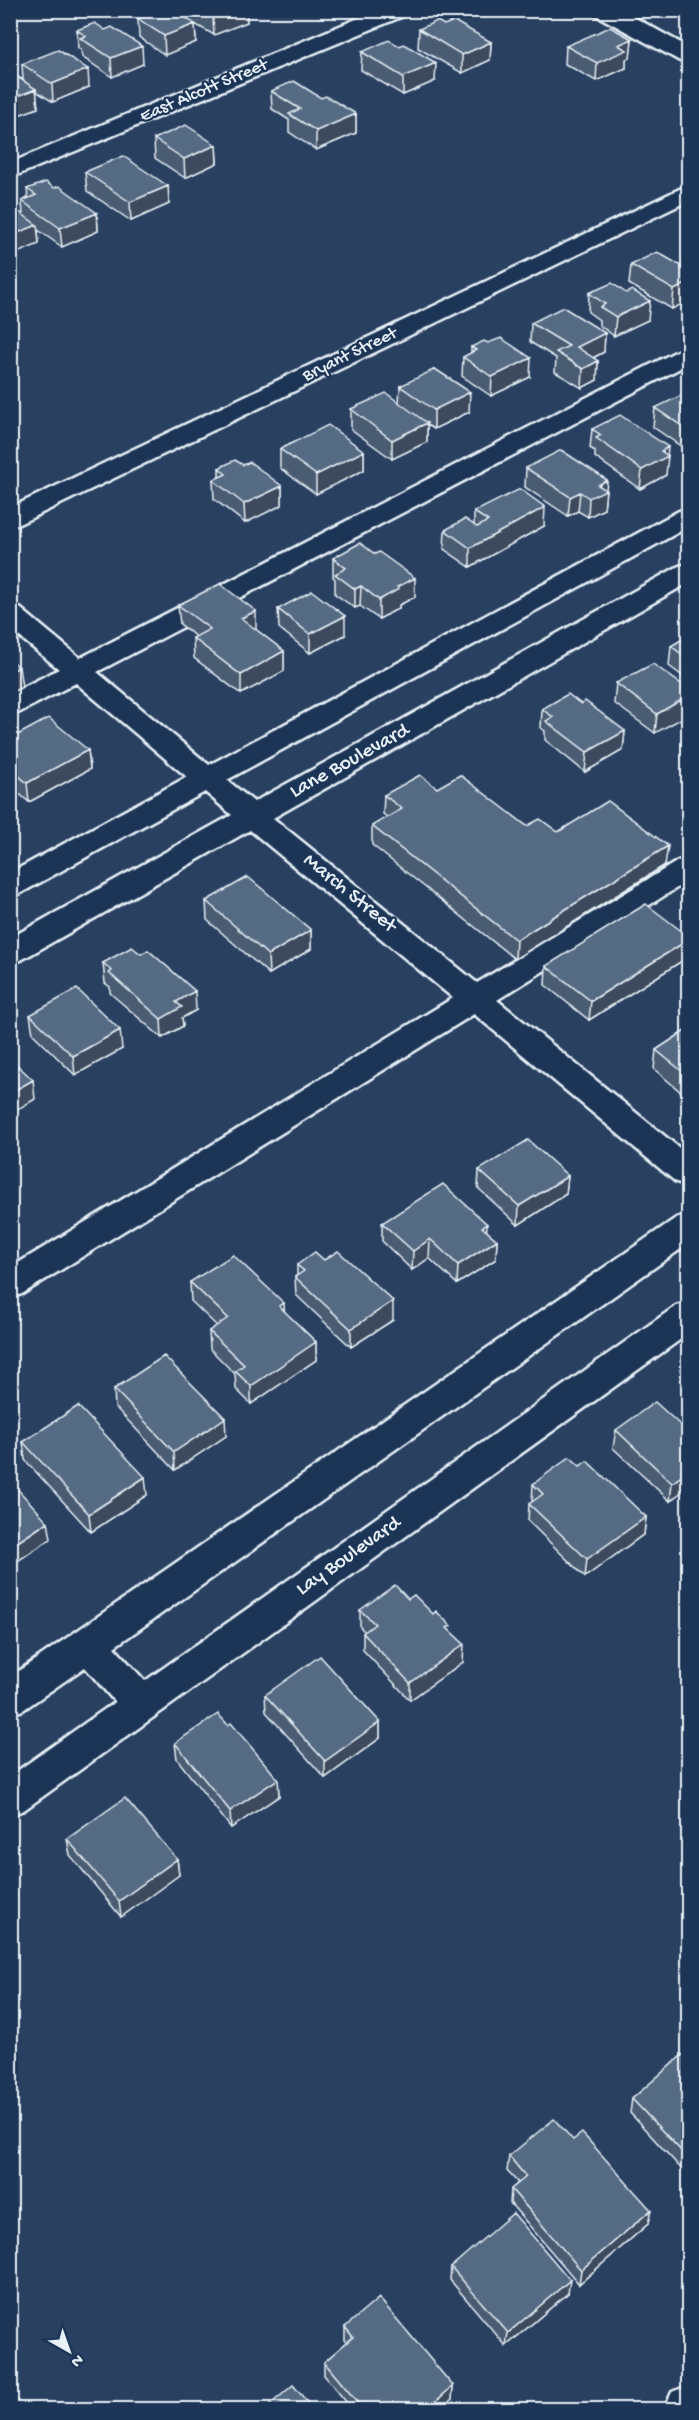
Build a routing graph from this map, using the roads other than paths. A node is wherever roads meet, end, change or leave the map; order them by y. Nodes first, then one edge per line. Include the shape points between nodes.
1 (398, 10) edge
2 (604, 10) edge
3 (688, 56) edge
4 (10, 171) edge
5 (688, 192) edge
6 (688, 355) edge
7 (688, 517) edge
8 (10, 518) edge
9 (688, 572) edge
10 (10, 614) edge
11 (79, 671) junction
12 (10, 706) edge
13 (209, 780) junction
14 (253, 816) junction
15 (688, 868) edge
16 (10, 886) edge
17 (10, 952) edge
18 (476, 998) junction
19 (688, 1173) edge
20 (688, 1227) edge
21 (10, 1285) edge
22 (688, 1316) edge
23 (88, 1644) junction
24 (10, 1698) edge
25 (142, 1705) junction
26 (10, 1798) edge

1 - 4 street, East Alcott Street
2 - 3 street
5 - 8 street, Bryant Street
6 - 11 street
7 - 13 street
9 - 14 street, Lane Boulevard
10 - 11 street, March Street
11 - 12 street
11 - 13 street, March Street
13 - 14 street, March Street
13 - 16 street
14 - 17 street, Lane Boulevard
14 - 18 street, March Street
15 - 18 street
18 - 19 street, March Street
18 - 21 street
20 - 23 street
22 - 25 street, Lay Boulevard
23 - 24 street
23 - 25 street
25 - 26 street, Lay Boulevard

